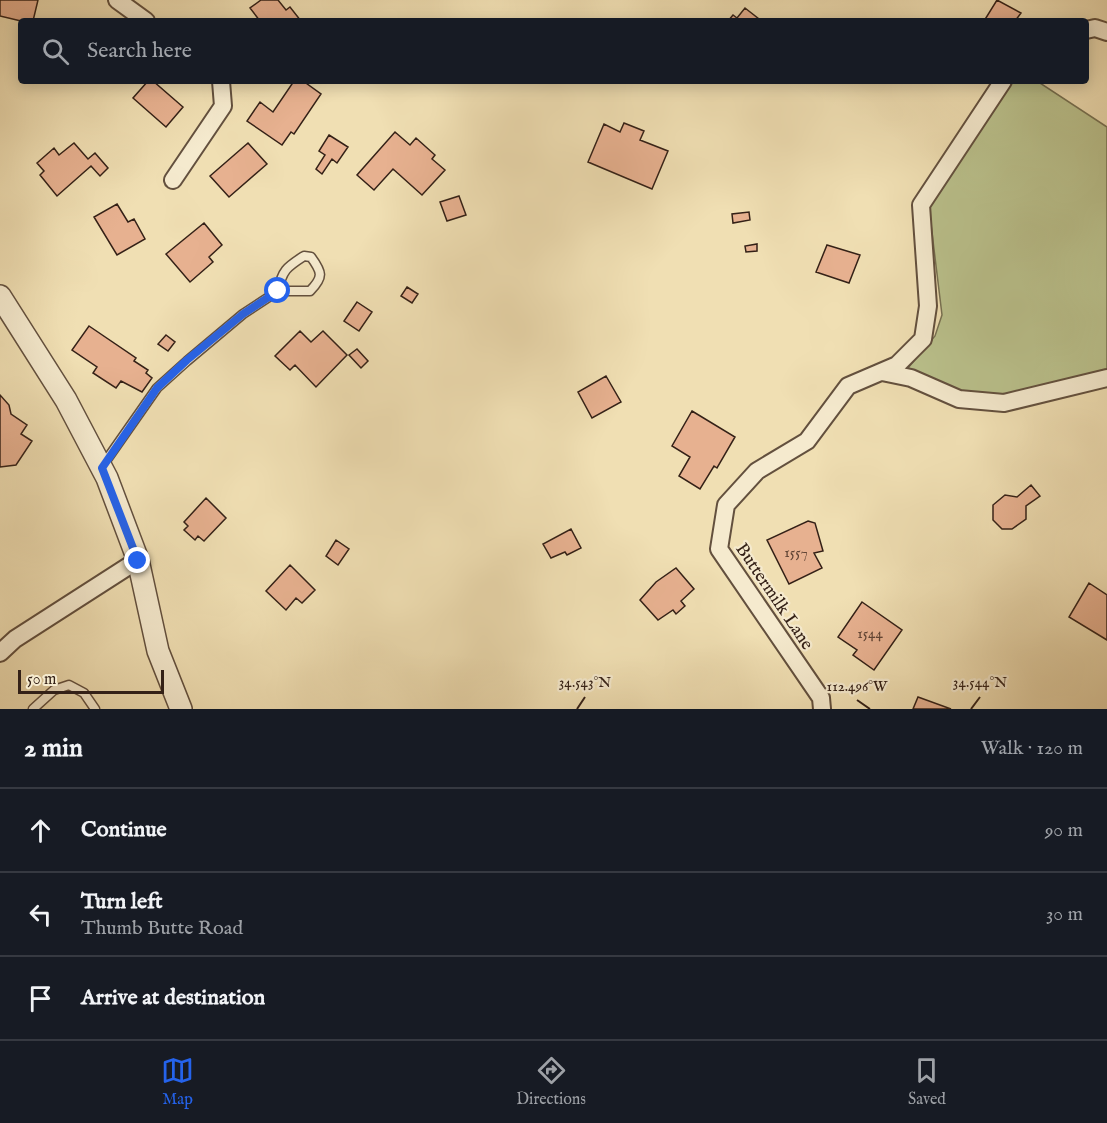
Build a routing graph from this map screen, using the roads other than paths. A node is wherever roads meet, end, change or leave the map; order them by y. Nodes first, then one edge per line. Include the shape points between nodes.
1 (117, 0) edge
2 (142, 18) edge
3 (1089, 29) edge
4 (1107, 32) edge
5 (221, 84) edge
6 (1001, 84) edge
7 (173, 180) dead end
8 (278, 291) junction
9 (0, 296) edge
10 (882, 372) junction
11 (1107, 378) edge
12 (102, 468) junction
13 (138, 561) junction
14 (0, 653) edge
15 (33, 709) edge
16 (95, 709) edge
17 (182, 709) edge
18 (822, 709) edge

1 - 2 street
3 - 4 street
5 - 7 street via 223,106
6 - 10 street, Buttermilk Lane via 921,206 928,306 923,339 897,365
8 - 8 lane via 310,291 318,284 319,268 311,257 304,256 287,267
8 - 12 lane via 243,314 157,388
9 - 12 street via 66,400
10 - 11 street via 911,378 959,399 1004,404
10 - 18 street, Buttermilk Lane via 848,386 807,441 757,471 726,505 719,549 821,698
12 - 13 street
13 - 14 street via 15,639
13 - 17 street via 158,651
15 - 16 lane via 54,690 69,685 84,693

